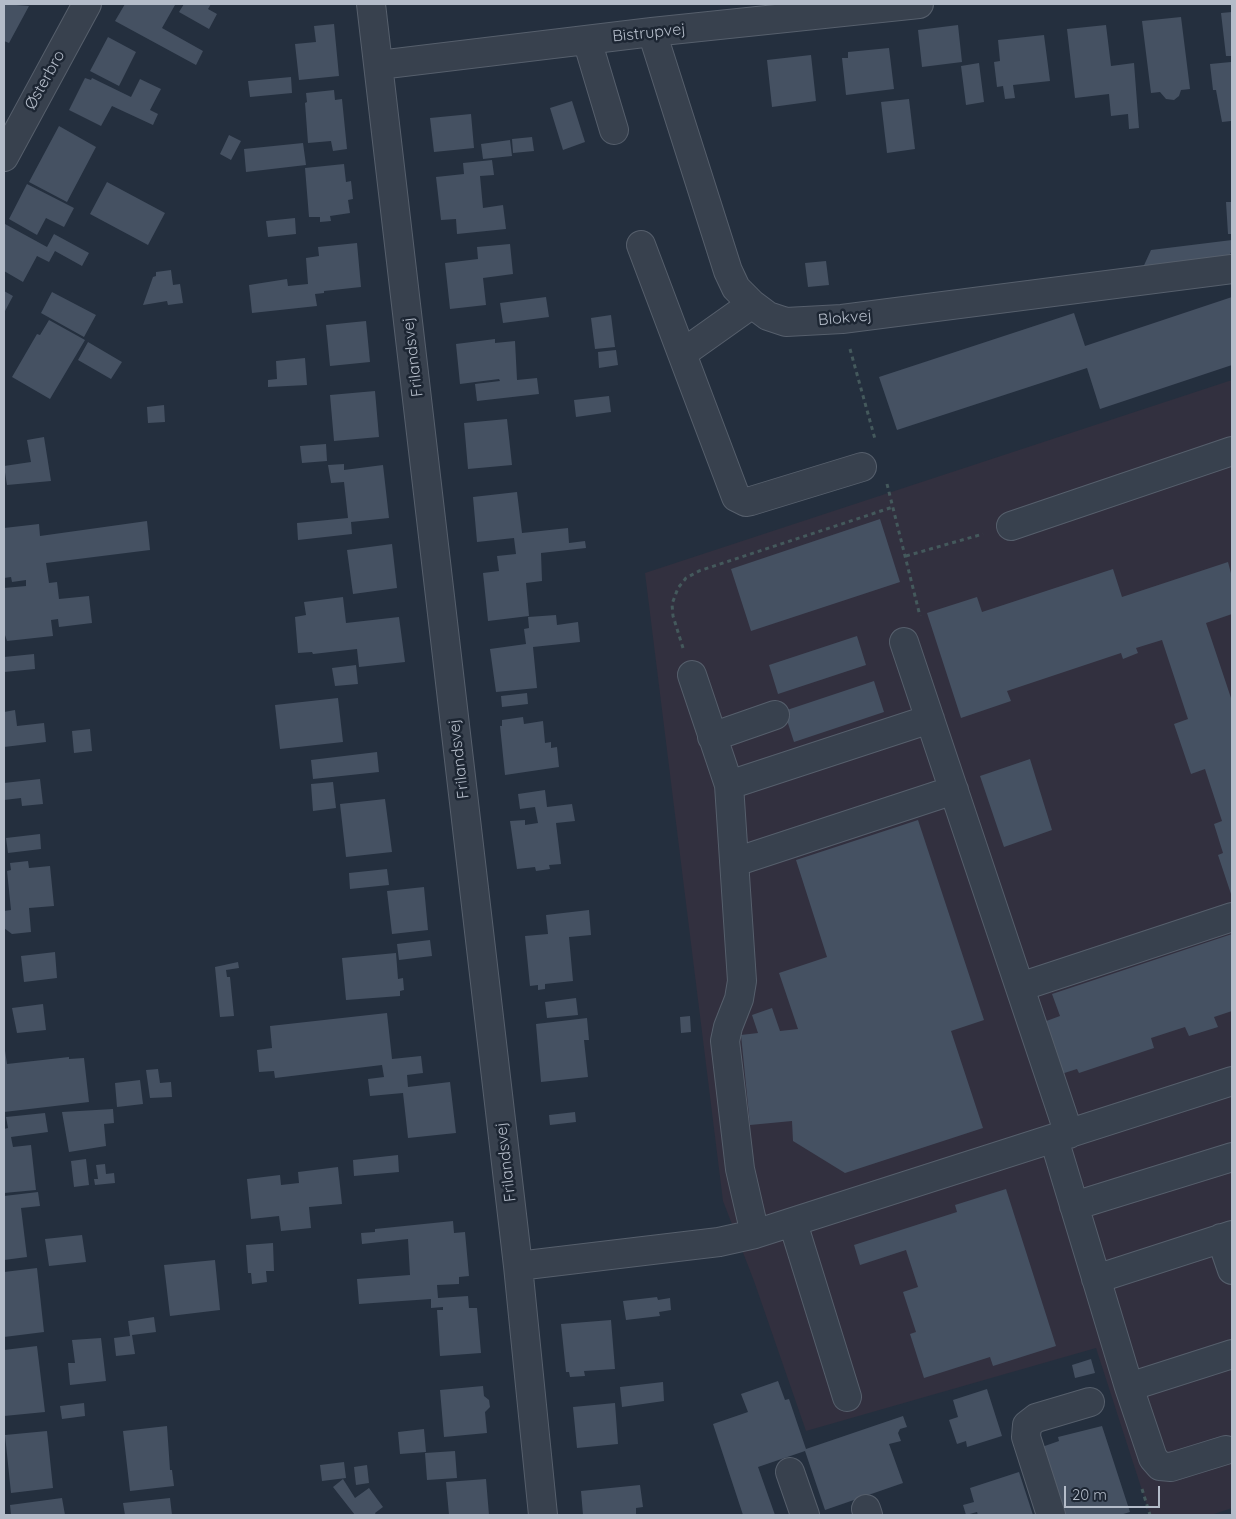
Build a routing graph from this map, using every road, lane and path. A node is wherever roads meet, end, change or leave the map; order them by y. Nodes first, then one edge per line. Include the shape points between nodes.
1 (87, 4) edge
2 (372, 4) edge
3 (920, 4) edge
4 (770, 12) edge
5 (652, 32) junction
6 (587, 40) junction
7 (379, 65) junction
8 (614, 130) dead end
9 (4, 157) edge
10 (641, 245) dead end
11 (1232, 269) edge
12 (752, 304) junction
13 (683, 352) junction
14 (1232, 450) edge
15 (862, 467) dead end
16 (893, 507) dead end
17 (1011, 526) joint
18 (906, 556) dead end
19 (904, 642) dead end
20 (692, 675) joint
21 (776, 715) dead end
22 (930, 719) junction
23 (712, 737) junction
24 (728, 785) junction
25 (954, 790) junction
26 (734, 862) junction
27 (1232, 917) edge
28 (1020, 987) junction
29 (1232, 1081) edge
30 (1062, 1137) junction
31 (1232, 1157) edge
32 (1074, 1206) junction
33 (793, 1224) junction
34 (755, 1234) junction
35 (1227, 1236) edge
36 (518, 1266) junction
37 (1232, 1270) edge
38 (1096, 1278) junction
39 (1232, 1354) edge
40 (1129, 1387) junction
41 (847, 1397) dead end
42 (1090, 1402) dead end
43 (1226, 1450) dead end
44 (790, 1472) dead end
45 (543, 1515) edge
46 (805, 1515) edge
47 (1051, 1515) edge

1 - 9 street, Østerbro
2 - 7 street, Frilandsvej
3 - 4 street, Bistrupvej
4 - 5 street, Bistrupvej
5 - 6 street, Bistrupvej
5 - 12 street, Blokvej via 728,271 736,288
6 - 7 street, Bistrupvej
6 - 8 street
7 - 36 street, Frilandsvej
10 - 13 street
11 - 12 street, Blokvej via 842,319 786,322 768,316
12 - 13 street
13 - 15 street via 734,493 741,500 751,502
14 - 17 street
16 - 20 path via 699,570 686,578 672,604
17 - 18 path
19 - 22 street
20 - 23 street
21 - 23 street
22 - 24 street
22 - 25 street
23 - 24 street
24 - 26 street
25 - 26 street
25 - 28 street
26 - 34 street via 742,981 725,1041 740,1168
27 - 28 street
28 - 30 street
29 - 30 street
30 - 32 street
30 - 33 street
31 - 32 street
32 - 38 street
33 - 34 street
33 - 41 street
34 - 36 street via 719,1242
35 - 37 street
35 - 38 street
36 - 45 street, Frilandsvej
38 - 40 street
39 - 40 street
40 - 43 street via 1153,1458 1160,1466 1171,1467
42 - 47 street via 1036,1418 1027,1425 1026,1436
44 - 46 street

